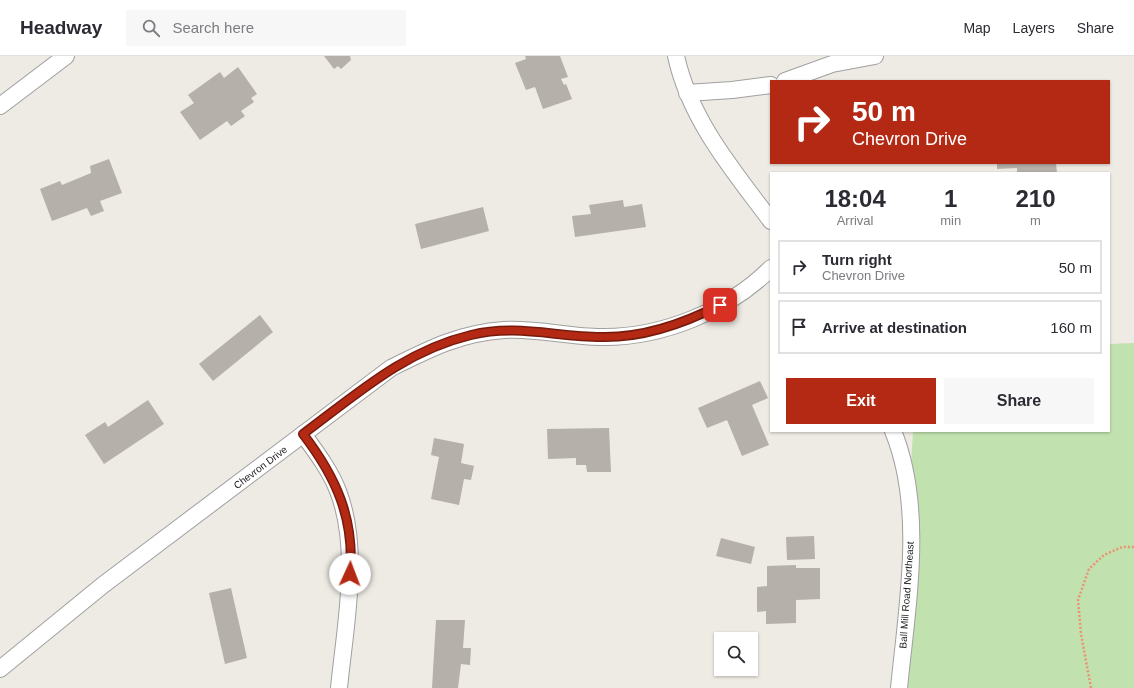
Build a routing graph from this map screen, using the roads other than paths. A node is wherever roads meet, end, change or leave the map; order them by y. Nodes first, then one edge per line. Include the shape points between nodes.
1 (66, 56) edge
2 (676, 56) edge
3 (875, 56) edge
4 (788, 80) edge
5 (770, 84) edge
6 (687, 93) junction
7 (0, 106) edge
8 (770, 220) edge
9 (770, 269) edge
10 (893, 432) edge
11 (303, 434) junction
12 (0, 669) edge
13 (339, 688) edge
14 (899, 688) edge

1 - 7 street
2 - 6 street
3 - 4 street via 832,64
5 - 6 street
6 - 8 street via 701,124 718,151
9 - 11 street, Chevron Drive via 731,299 698,316 660,330 601,337 504,330 472,335 437,345 391,368
10 - 14 street, Ball Mill Road Northeast via 900,448 907,488 911,533
11 - 12 street, Chevron Drive via 103,585
11 - 13 street via 322,459 335,484 348,524 351,560

